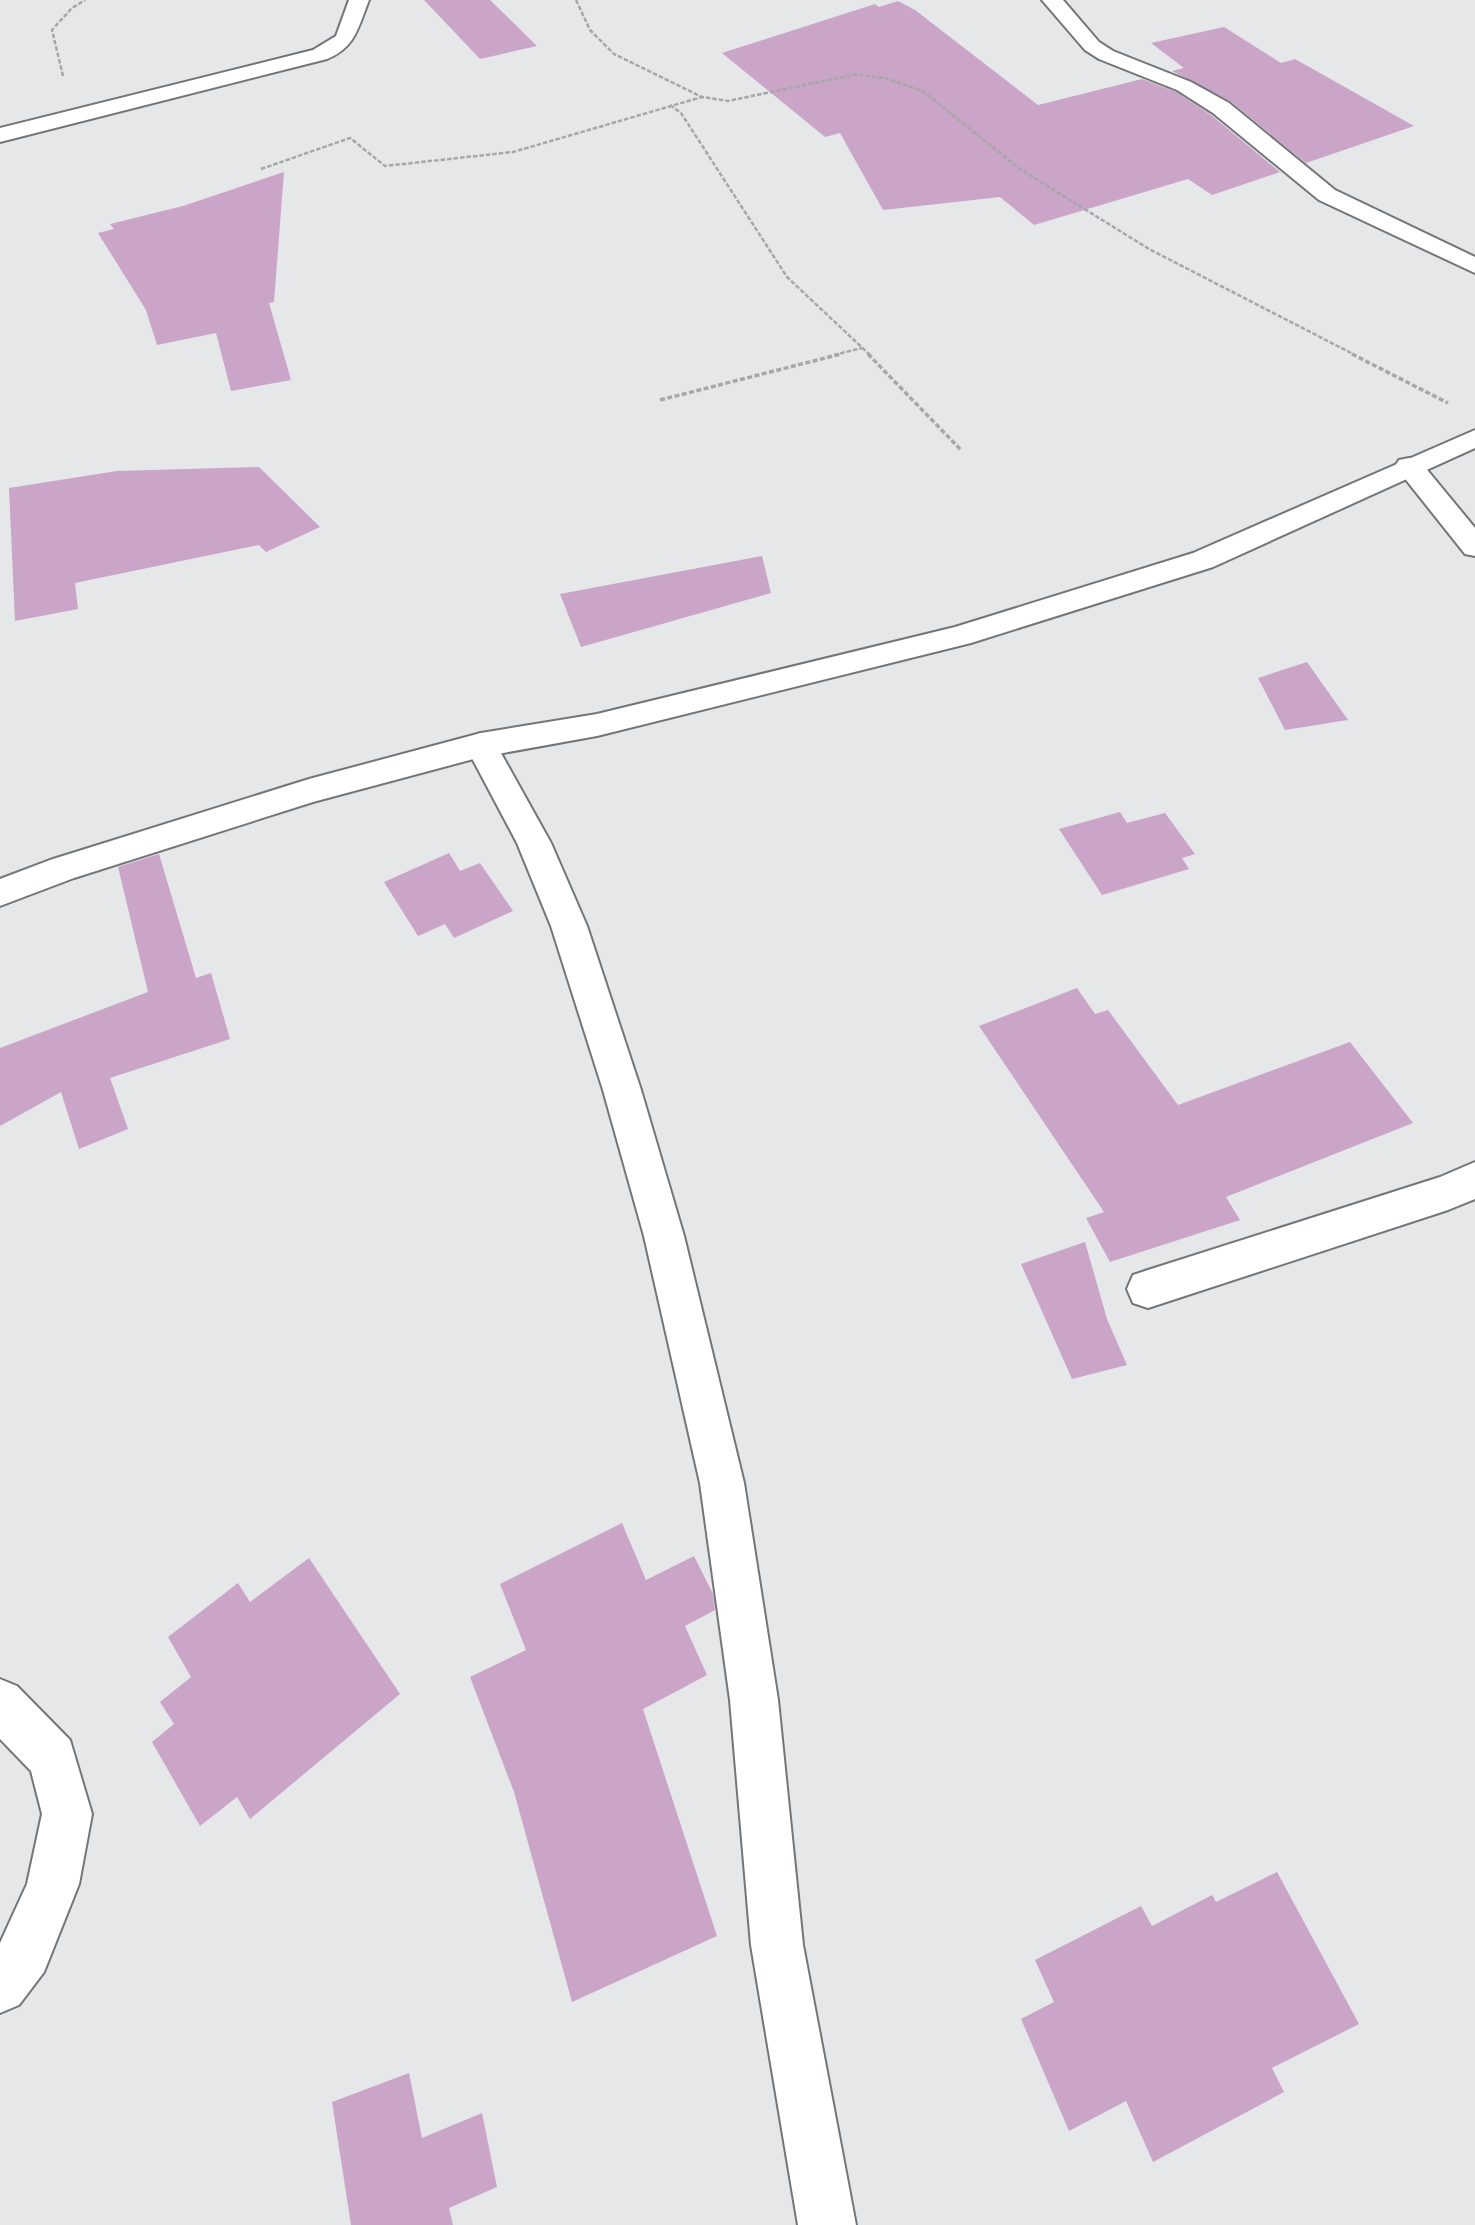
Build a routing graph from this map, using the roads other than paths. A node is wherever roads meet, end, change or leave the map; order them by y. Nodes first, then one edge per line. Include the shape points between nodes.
1 (359, 0) edge
2 (1052, 0) edge
3 (0, 135) edge
4 (1475, 266) edge
5 (1475, 438) edge
6 (1409, 466) junction
7 (1475, 547) edge
8 (481, 745) junction
9 (0, 892) edge
10 (1475, 1180) edge
11 (1148, 1289) dead end
12 (0, 1703) edge
13 (0, 1986) edge
14 (827, 2225) edge

1 - 3 street via 346,37 338,46 315,55
2 - 4 street via 1093,46 1184,86 1221,108 1327,195
5 - 6 street
6 - 7 street
6 - 8 street via 1203,560 960,636 610,722
8 - 9 street via 309,791
8 - 14 street via 534,844 559,903 618,1078 664,1236 722,1483 754,1700 777,1945
10 - 11 street
12 - 13 street via 52,1758 67,1814 53,1884 25,1953

